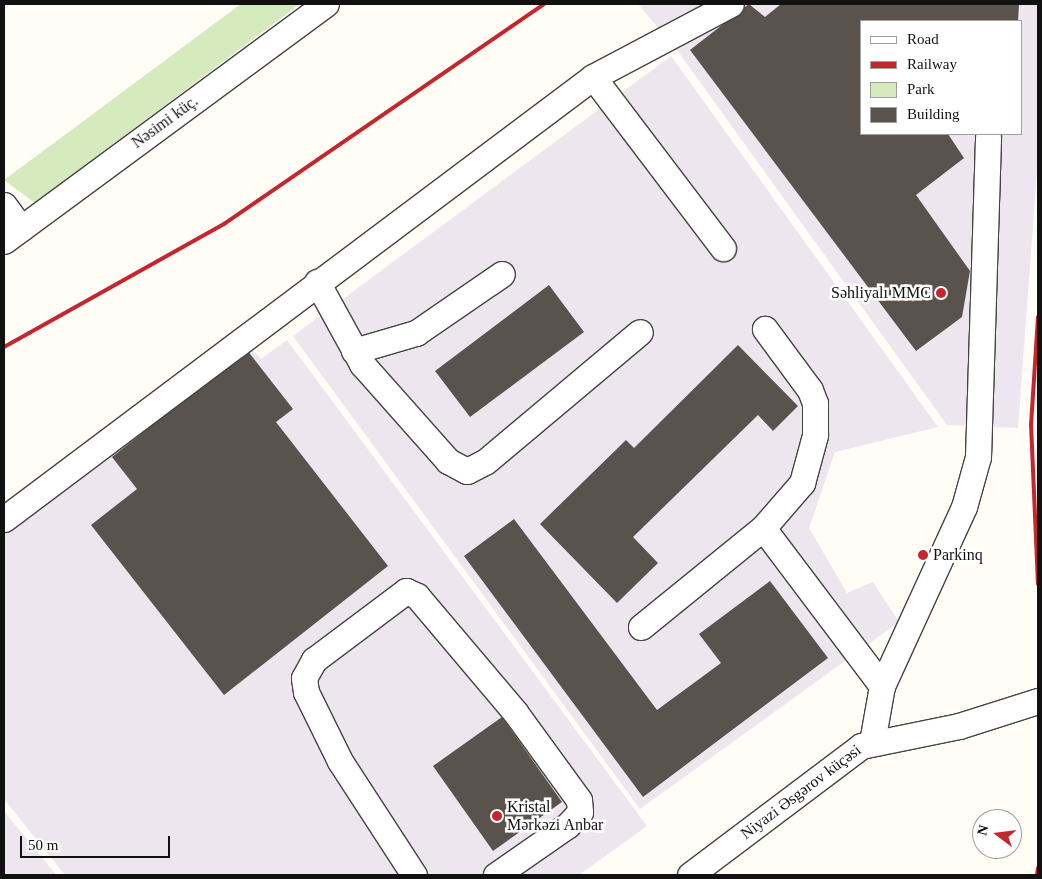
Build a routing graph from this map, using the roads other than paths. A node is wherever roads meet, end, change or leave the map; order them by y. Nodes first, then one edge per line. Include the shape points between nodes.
1 (326, 4) edge
2 (731, 4) edge
3 (593, 77) junction
4 (988, 137) dead end
5 (4, 205) edge
6 (12, 234) edge
7 (723, 248) dead end
8 (502, 274) dead end
9 (316, 282) junction
10 (765, 329) dead end
11 (640, 332) dead end
12 (354, 351) junction
13 (4, 519) edge
14 (763, 528) junction
15 (641, 627) dead end
16 (882, 686) junction
17 (1038, 701) edge
18 (872, 742) junction
19 (414, 875) edge
20 (496, 875) edge
21 (690, 875) edge

1 - 6 street, Nəsimi küç.
2 - 3 street
3 - 7 street
3 - 9 street
4 - 16 street via 978,457 964,508
5 - 6 street
8 - 12 street via 416,333
9 - 12 street
9 - 13 street
10 - 14 street via 810,390 815,435 802,483
11 - 12 street via 485,462 466,471 448,461
14 - 15 street
14 - 16 street
16 - 18 street
17 - 18 street, Niyazi Əsgərov küçəsi via 959,726
18 - 21 street, Niyazi Əsgərov küçəsi via 848,754
19 - 20 street via 340,761 306,692 304,678 314,660 406,590 417,596 515,712 580,800 580,812 568,825

